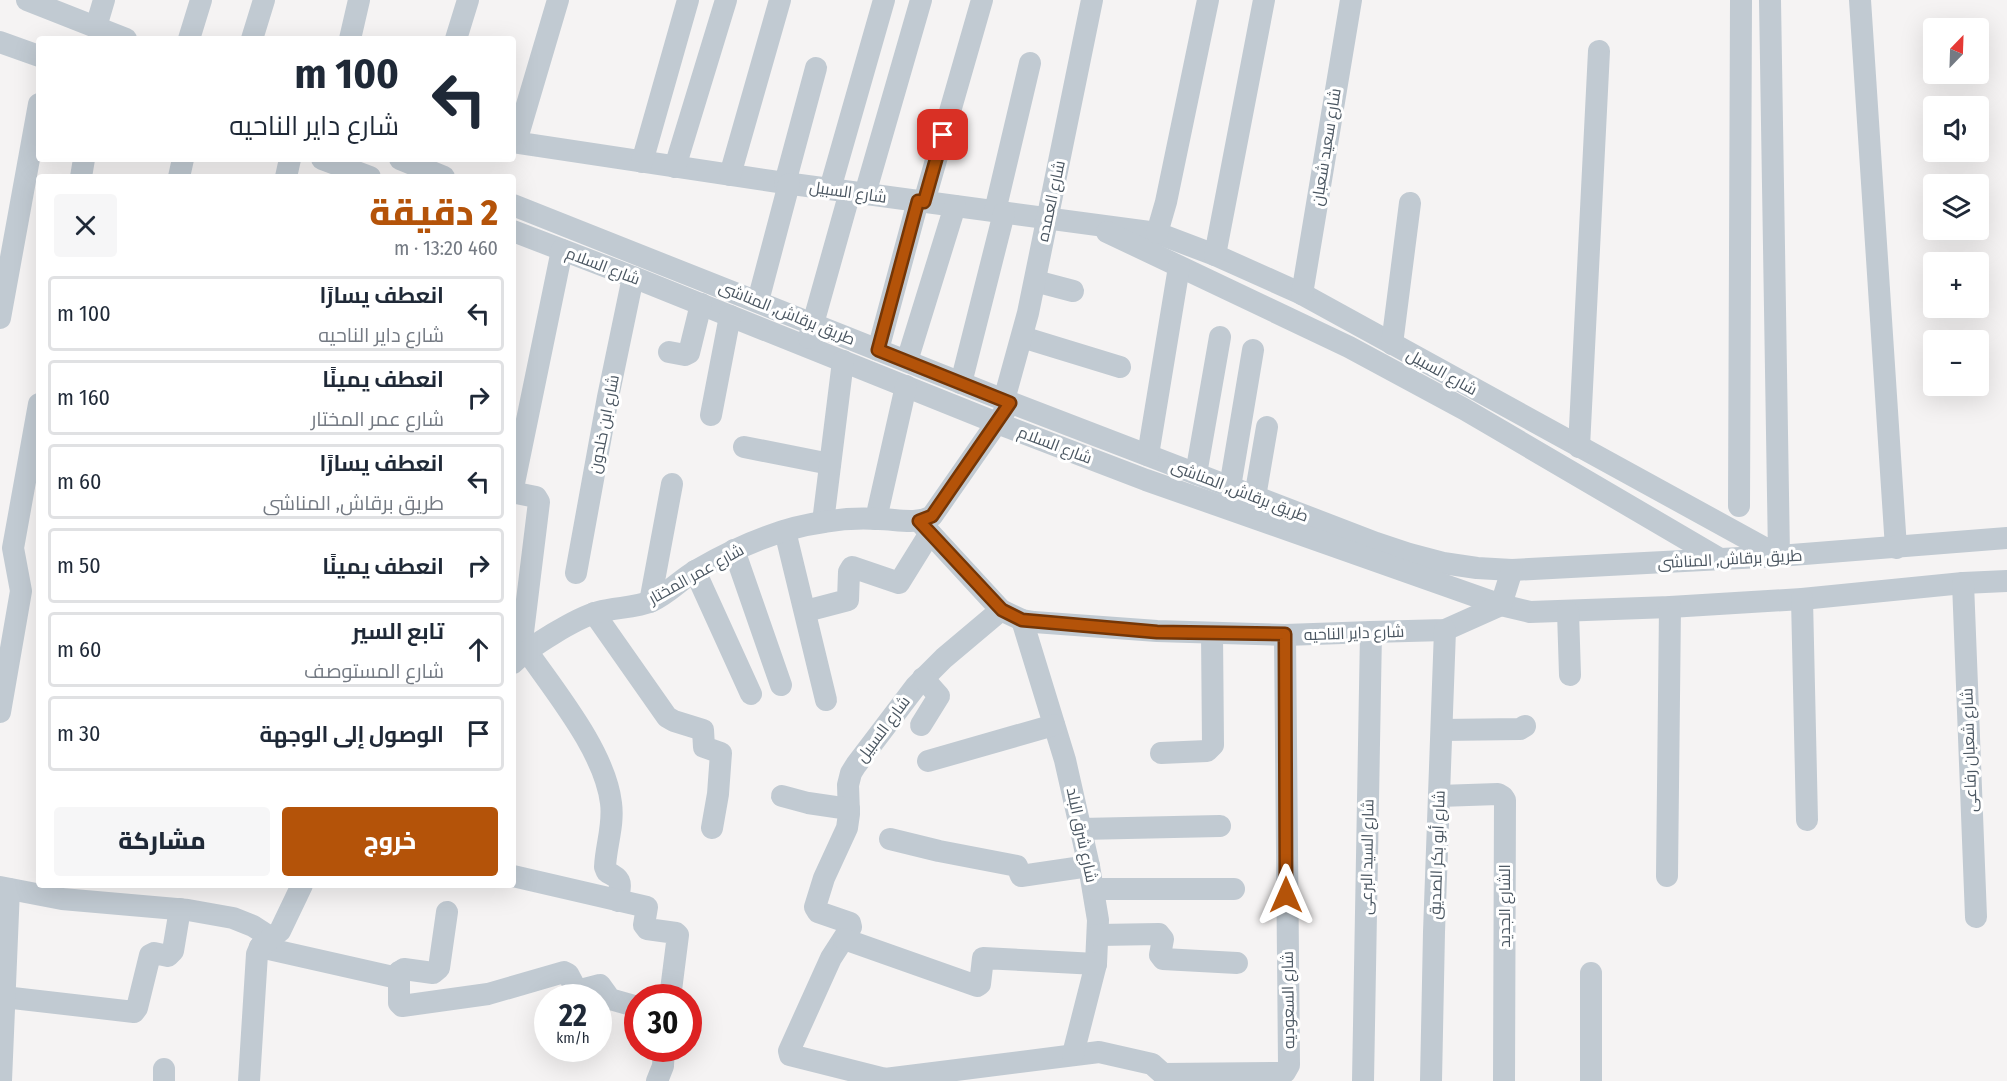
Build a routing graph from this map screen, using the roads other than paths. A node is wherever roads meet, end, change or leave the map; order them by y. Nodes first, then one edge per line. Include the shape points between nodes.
1 (27, 0) edge
2 (104, 0) edge
3 (201, 0) edge
4 (264, 0) edge
5 (359, 0) edge
6 (468, 0) edge
7 (558, 0) edge
8 (688, 0) edge
9 (726, 0) edge
10 (780, 0) edge
11 (884, 0) edge
12 (921, 0) edge
13 (982, 0) edge
14 (1092, 0) edge
15 (1208, 0) edge
16 (1264, 0) edge
17 (1351, 0) edge
18 (1741, 0) edge
19 (1770, 0) edge
20 (1860, 0) edge
21 (50, 4) edge
22 (96, 27) junction
23 (118, 36) edge
24 (190, 36) edge
25 (253, 36) edge
26 (351, 36) edge
27 (457, 36) edge
28 (0, 42) edge
29 (1599, 51) dead end
30 (36, 55) edge
31 (1030, 63) dead end
32 (816, 68) dead end
33 (36, 120) edge
34 (516, 136) edge
35 (516, 142) edge
36 (330, 162) edge
37 (642, 162) junction
38 (675, 167) junction
39 (411, 168) edge
40 (361, 174) edge
41 (433, 174) edge
42 (730, 175) junction
43 (787, 184) junction
44 (849, 192) junction
45 (921, 202) junction
46 (1410, 202) dead end
47 (516, 205) edge
48 (955, 206) junction
49 (999, 212) junction
50 (1047, 218) junction
51 (1092, 224) junction
52 (516, 232) edge
53 (1157, 233) junction
54 (562, 250) junction
55 (1215, 255) junction
56 (1179, 267) junction
57 (633, 277) junction
58 (1035, 281) junction
59 (1073, 291) dead end
60 (1302, 294) junction
61 (758, 301) junction
62 (700, 304) junction
63 (730, 316) junction
64 (0, 318) edge
65 (813, 324) junction
66 (1022, 337) junction
67 (1220, 337) dead end
68 (1392, 344) junction
69 (807, 346) junction
70 (878, 350) junction
71 (1253, 350) dead end
72 (669, 352) dead end
73 (843, 361) junction
74 (907, 361) junction
75 (1120, 367) dead end
76 (961, 383) junction
77 (906, 386) junction
78 (1007, 401) junction
79 (711, 416) dead end
80 (36, 421) edge
81 (997, 423) junction
82 (1267, 427) dead end
83 (744, 447) dead end
84 (1579, 447) junction
85 (1148, 455) junction
86 (830, 464) junction
87 (516, 474) edge
88 (1196, 474) junction
89 (672, 484) dead end
90 (1230, 487) junction
91 (516, 494) edge
92 (1256, 497) junction
93 (1739, 506) dead end
94 (876, 519) junction
95 (823, 522) junction
96 (925, 527) junction
97 (785, 531) junction
98 (2007, 538) edge
99 (1896, 548) junction
100 (734, 550) junction
101 (1779, 556) junction
102 (1720, 559) junction
103 (1512, 570) junction
104 (695, 571) junction
105 (576, 573) dead end
106 (2007, 581) edge
107 (1963, 583) junction
108 (1802, 599) junction
109 (650, 602) junction
110 (1501, 605) junction
111 (1671, 607) junction
112 (1002, 610) junction
113 (806, 611) junction
114 (1568, 612) junction
115 (594, 613) junction
116 (1022, 620) junction
117 (1445, 630) junction
118 (1371, 632) junction
119 (1212, 633) junction
120 (1285, 634) junction
121 (520, 657) edge
122 (1570, 675) dead end
123 (923, 678) junction
124 (781, 685) dead end
125 (751, 694) dead end
126 (826, 700) dead end
127 (0, 712) edge
128 (921, 725) dead end
129 (1054, 725) junction
130 (1525, 726) dead end
131 (1442, 730) junction
132 (1161, 753) dead end
133 (928, 761) dead end
134 (782, 796) dead end
135 (1439, 796) junction
136 (849, 809) junction
137 (1807, 820) dead end
138 (1220, 826) dead end
139 (712, 828) dead end
140 (1082, 829) junction
141 (890, 839) dead end
142 (1089, 866) junction
143 (1666, 876) dead end
144 (516, 877) edge
145 (4, 888) edge
146 (301, 888) edge
147 (1094, 889) junction
148 (1234, 889) dead end
149 (40, 890) edge
150 (86, 893) edge
151 (618, 901) junction
152 (180, 909) junction
153 (447, 912) dead end
154 (1976, 916) dead end
155 (1098, 935) junction
156 (844, 939) junction
157 (266, 943) junction
158 (1237, 963) dead end
159 (1096, 964) junction
160 (399, 972) junction
161 (1591, 973) dead end
162 (672, 984) edge
163 (4, 997) junction
164 (624, 1003) edge
165 (1073, 1054) junction
166 (663, 1062) edge
167 (1023, 1071) edge
168 (880, 1080) edge
169 (1, 1081) edge
170 (249, 1081) edge
171 (657, 1081) edge
172 (1364, 1081) edge
173 (1431, 1081) edge
174 (1504, 1081) edge
175 (1591, 1081) edge

1 - 21 street
2 - 22 street
3 - 24 street
4 - 25 street
5 - 26 street
6 - 27 street
7 - 34 street
8 - 37 street
9 - 38 street
10 - 42 street
11 - 44 street
12 - 44 street
13 - 45 street
14 - 50 street, شارع العمده
15 - 53 street
16 - 55 street
17 - 60 street, شارع سعيد شعبان
18 - 93 street
19 - 101 street
20 - 99 street
21 - 22 street
22 - 23 street
28 - 30 street
29 - 84 street
31 - 49 street
32 - 43 street
33 - 64 street
35 - 37 street, شارع السبيل
36 - 40 street
37 - 38 street, شارع السبيل
38 - 42 street, شارع السبيل
39 - 41 street
42 - 43 street, شارع السبيل
43 - 44 street, شارع السبيل
43 - 61 street
44 - 45 street, شارع السبيل
44 - 65 street
45 - 48 street, شارع السبيل
45 - 70 street
46 - 68 street
47 - 61 street, طريق برقاش, المناشى
48 - 49 street, شارع السبيل
48 - 74 street
49 - 50 street, شارع السبيل
49 - 76 street
50 - 51 street, شارع السبيل
50 - 58 street, شارع العمده
51 - 53 street, شارع السبيل
51 - 56 street, شارع السبيل
52 - 54 street, شارع السلام
53 - 55 street, شارع السبيل
54 - 57 street, شارع السلام
54 - 87 street
55 - 60 street, شارع السبيل
56 - 85 street
56 - 102 street, شارع السبيل via 1330,338 1453,403
57 - 62 street, شارع السلام
57 - 105 street, شارع ابن خلدون
58 - 59 street
58 - 66 street, شارع العمده
60 - 68 street, شارع السبيل
61 - 65 street, طريق برقاش, المناشى
62 - 63 street, شارع السلام
62 - 72 street via 689,353
63 - 69 street, شارع السلام
63 - 79 street
65 - 69 street
65 - 70 street, طريق برقاش, المناشى
66 - 75 street
66 - 78 street, شارع العمده
67 - 88 street
68 - 84 street, شارع السبيل
69 - 73 street, شارع السلام
70 - 74 street, طريق برقاش, المناشى
71 - 90 street
73 - 77 street, شارع السلام
73 - 86 street
74 - 76 street, طريق برقاش, المناشى
76 - 78 street, طريق برقاش, المناشى
77 - 81 street, شارع السلام
77 - 94 street
78 - 81 street
78 - 85 street, طريق برقاش, المناشى
80 - 127 street via 13,548 21,591
81 - 96 street
81 - 110 street, شارع السلام via 1146,480
82 - 92 street
83 - 86 street
84 - 101 street, شارع السبيل
85 - 88 street, طريق برقاش, المناشى
86 - 95 street
88 - 90 street, طريق برقاش, المناشى
89 - 109 street
90 - 92 street, طريق برقاش, المناشى
91 - 121 street via 539,500
92 - 103 street, طريق برقاش, المناشى via 1409,555 1454,565
94 - 95 street, شارع عمر المختار
94 - 96 street, شارع عمر المختار
95 - 97 street, شارع عمر المختار
96 - 112 street, شارع داير الناحيه
96 - 113 street via 899,583 852,567 848,600
97 - 100 street, شارع عمر المختار
97 - 113 street
98 - 99 street, طريق برقاش, المناشى
99 - 101 street, طريق برقاش, المناشى
100 - 104 street, شارع عمر المختار
100 - 124 street
101 - 102 street, طريق برقاش, المناشى
102 - 103 street, طريق برقاش, المناشى
103 - 110 street
104 - 109 street, شارع عمر المختار
104 - 125 street
106 - 107 street
107 - 108 street
107 - 154 street, شارع شعبان رفاعى
108 - 111 street
108 - 137 street
109 - 115 street, شارع عمر المختار
110 - 114 street via 1530,612
110 - 117 street, شارع داير الناحيه
111 - 114 street
111 - 143 street
112 - 116 street, شارع داير الناحيه
112 - 123 street, شارع السبيل
113 - 126 street
114 - 122 street
115 - 121 street, شارع عمر المختار
115 - 139 street via 668,717 703,730 704,747 722,755
116 - 119 street, شارع داير الناحيه
116 - 129 street, شارع شرق البلد
117 - 118 street, شارع داير الناحيه
117 - 131 street, شارع أبو بكر الصديق
118 - 120 street, شارع داير الناحيه
118 - 172 street, شارع السيد البرعى
119 - 120 street, شارع داير الناحيه
119 - 132 street via 1213,745 1208,751
120 - 165 street, شارع السعوديه via 1287,1070 1163,1074 1152,1064 1104,1052
121 - 151 street via 575,720 606,781 612,813 605,869 619,878
123 - 128 street via 939,696
123 - 136 street, شارع السبيل via 851,773
129 - 133 street
129 - 140 street, شارع شرق البلد
130 - 131 street
131 - 135 street, شارع أبو بكر الصديق
134 - 136 street
135 - 173 street, شارع أبو بكر الصديق
135 - 174 street, الشارع الجديد via 1498,794 1505,800
136 - 156 street, شارع السبيل via 845,832 815,905 820,913 851,924
138 - 140 street
140 - 142 street, شارع شرق البلد
141 - 142 street via 1017,866 1022,876
142 - 147 street, شارع شرق البلد
144 - 151 street
145 - 149 street
145 - 163 street
146 - 157 street via 283,926
147 - 148 street
147 - 155 street, شارع شرق البلد
149 - 150 street
150 - 152 street
151 - 162 street via 647,907 647,929 678,936
152 - 157 street via 243,921
152 - 163 street via 173,951 168,956 150,955 134,1012
153 - 160 street via 437,970
155 - 158 street via 1159,934 1163,939 1163,959
155 - 159 street, شارع شرق البلد
156 - 159 street via 977,986 983,958
156 - 168 street via 831,958 790,1055
157 - 160 street via 393,977
157 - 170 street via 256,963
159 - 165 street, شارع شرق البلد
160 - 164 street via 402,1006 488,994 564,972 577,991 600,985 610,999
161 - 175 street
163 - 169 street
165 - 167 street
166 - 171 street
167 - 168 street

